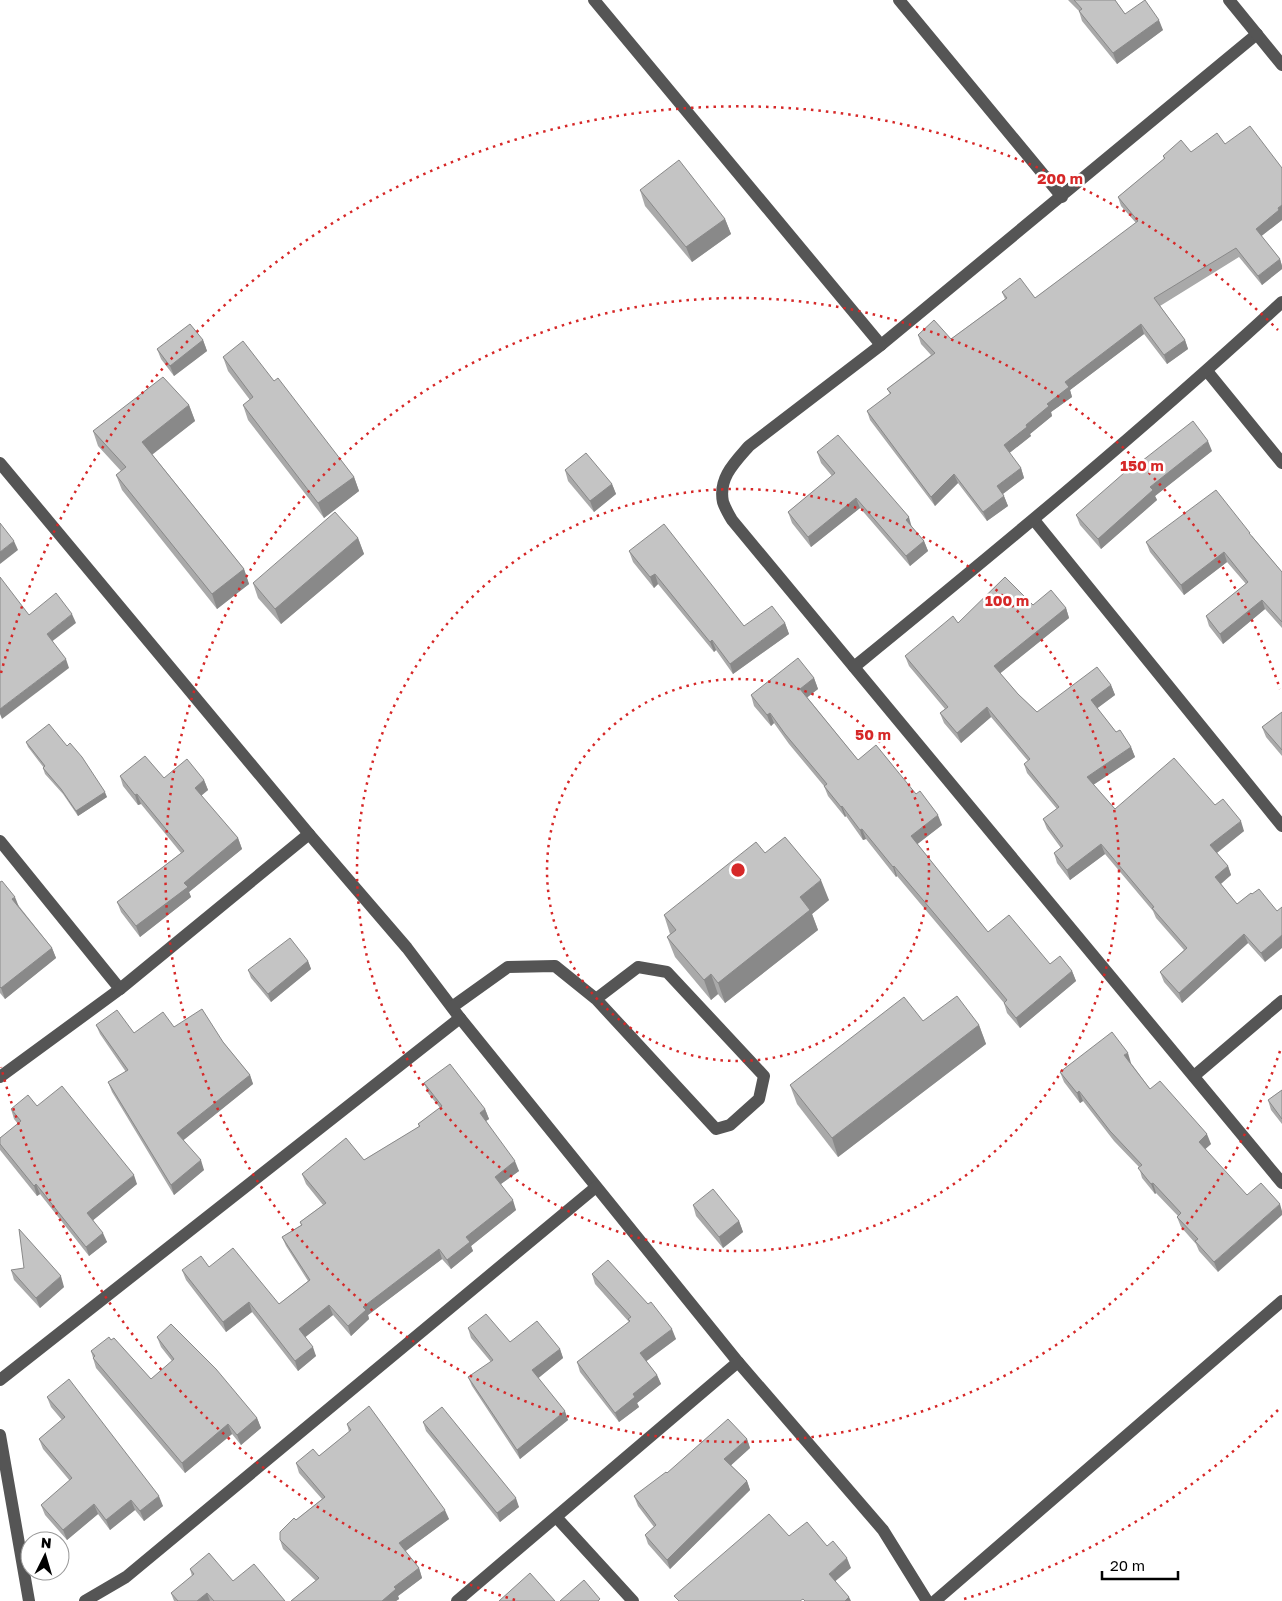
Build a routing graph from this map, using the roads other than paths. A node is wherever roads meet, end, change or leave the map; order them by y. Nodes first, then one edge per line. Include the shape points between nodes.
1 (594, 0) edge
2 (899, 0) edge
3 (1229, 0) edge
4 (1257, 34) junction
5 (1282, 65) edge
6 (1062, 197) junction
7 (1282, 302) edge
8 (881, 345) junction
9 (1207, 371) junction
10 (0, 463) edge
11 (1282, 463) edge
12 (1034, 520) junction
13 (854, 667) junction
14 (1282, 826) edge
15 (308, 834) junction
16 (0, 841) edge
17 (120, 989) junction
18 (596, 998) junction
19 (1282, 1001) edge
20 (452, 1007) junction
21 (460, 1018) junction
22 (1194, 1076) junction
23 (0, 1077) edge
24 (1282, 1183) edge
25 (596, 1187) junction
26 (1282, 1301) edge
27 (738, 1362) junction
28 (0, 1380) edge
29 (0, 1435) edge
30 (557, 1518) junction
31 (29, 1601) edge
32 (84, 1601) edge
33 (457, 1601) edge
34 (633, 1601) edge
35 (928, 1601) edge
36 (935, 1601) edge

1 - 8 street
2 - 6 street
3 - 4 street
4 - 5 street
4 - 6 street
6 - 8 street
7 - 9 street
8 - 13 street via 749,446 724,479 723,502 732,520
9 - 11 street
9 - 12 street
10 - 15 street
12 - 13 street
12 - 14 street
13 - 22 street
15 - 17 street
15 - 20 street via 407,948
16 - 17 street
17 - 23 street
18 - 18 street via 716,1129 730,1126 759,1099 764,1076 667,972 638,967
18 - 20 street via 555,966 508,967
19 - 22 street
20 - 21 street
21 - 25 street
21 - 28 street
22 - 24 street
25 - 27 street
25 - 32 street via 126,1576
26 - 36 street
27 - 30 street
27 - 35 street via 883,1530
29 - 31 street
30 - 33 street
30 - 34 street

